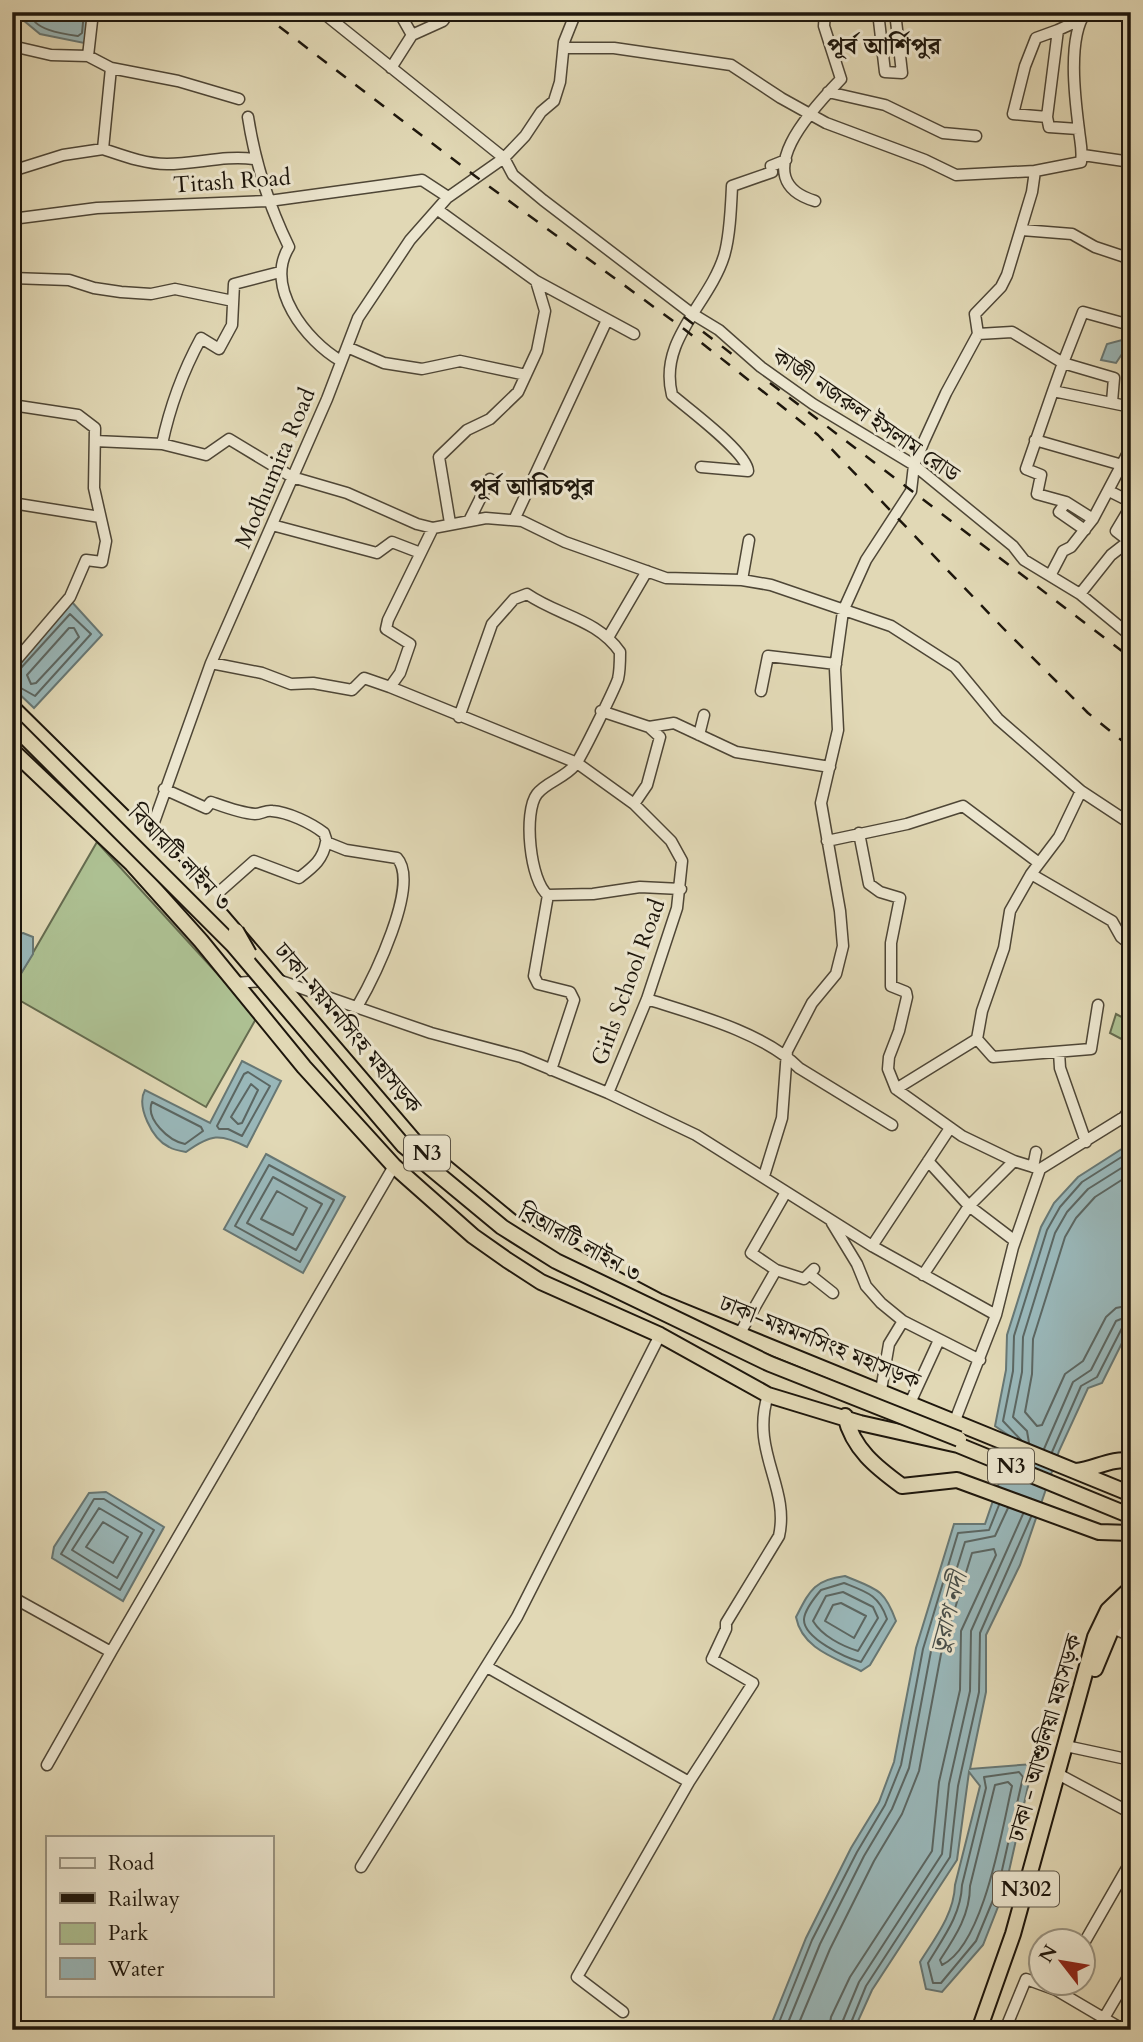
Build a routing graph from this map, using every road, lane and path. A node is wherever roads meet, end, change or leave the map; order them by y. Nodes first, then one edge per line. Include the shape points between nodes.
1 (93, 12) edge
2 (322, 12) edge
3 (399, 12) edge
4 (449, 12) edge
5 (576, 12) edge
6 (825, 12) edge
7 (878, 12) edge
8 (895, 12) edge
9 (1083, 16) edge
10 (1058, 30) junction
11 (412, 35) junction
12 (12, 46) edge
13 (564, 48) junction
14 (88, 56) junction
15 (111, 68) junction
16 (391, 68) junction
17 (828, 92) junction
18 (240, 99) dead end
19 (810, 113) junction
20 (248, 117) dead end
21 (1047, 117) junction
22 (1079, 129) junction
23 (976, 136) dead end
24 (103, 149) junction
25 (1083, 155) junction
26 (504, 158) junction
27 (254, 159) junction
28 (786, 160) junction
29 (1131, 162) edge
30 (12, 171) edge
31 (1035, 171) junction
32 (448, 197) junction
33 (269, 201) junction
34 (815, 201) dead end
35 (438, 210) junction
36 (12, 219) edge
37 (1022, 230) junction
38 (1131, 259) edge
39 (280, 272) junction
40 (12, 278) edge
41 (536, 281) junction
42 (233, 301) junction
43 (691, 313) junction
44 (607, 320) junction
45 (1131, 322) edge
46 (635, 334) dead end
47 (978, 334) junction
48 (346, 347) junction
49 (341, 361) junction
50 (1063, 363) junction
51 (526, 375) junction
52 (1053, 391) junction
53 (1112, 402) junction
54 (12, 405) edge
55 (1131, 407) edge
56 (1035, 440) junction
57 (95, 442) junction
58 (162, 444) junction
59 (1131, 447) edge
60 (914, 465) junction
61 (1122, 466) junction
62 (701, 467) dead end
63 (292, 477) junction
64 (490, 479) dead end
65 (1109, 491) junction
66 (1066, 502) junction
67 (12, 503) edge
68 (1131, 504) edge
69 (100, 517) junction
70 (1093, 519) junction
71 (514, 520) junction
72 (470, 521) junction
73 (450, 523) junction
74 (272, 525) junction
75 (433, 528) junction
76 (1085, 530) junction
77 (749, 540) dead end
78 (418, 552) junction
79 (647, 571) junction
80 (1051, 574) junction
81 (742, 580) junction
82 (1080, 594) junction
83 (843, 611) junction
84 (1130, 635) edge
85 (609, 636) junction
86 (211, 663) junction
87 (836, 664) junction
88 (12, 665) edge
89 (390, 687) junction
90 (761, 691) dead end
91 (12, 707) edge
92 (601, 711) junction
93 (704, 715) dead end
94 (459, 717) junction
95 (12, 724) edge
96 (649, 727) junction
97 (699, 735) junction
98 (12, 750) edge
99 (577, 763) junction
100 (830, 767) junction
101 (164, 789) junction
102 (1081, 791) junction
103 (634, 804) junction
104 (1131, 824) edge
105 (859, 833) junction
106 (148, 839) junction
107 (827, 841) junction
108 (327, 842) junction
109 (1039, 863) junction
110 (1031, 874) junction
111 (681, 889) junction
112 (548, 895) junction
113 (209, 901) junction
114 (1131, 945) edge
115 (235, 983) junction
116 (273, 984) junction
117 (647, 999) junction
118 (1098, 1005) dead end
119 (357, 1007) junction
120 (977, 1039) junction
121 (1059, 1052) junction
122 (786, 1055) junction
123 (551, 1070) junction
124 (896, 1089) junction
125 (608, 1093) junction
126 (1131, 1108) edge
127 (892, 1125) dead end
128 (950, 1128) junction
129 (1086, 1142) junction
130 (1035, 1152) dead end
131 (928, 1161) junction
132 (1014, 1161) junction
133 (394, 1167) junction
134 (1037, 1168) junction
135 (764, 1175) junction
136 (786, 1192) junction
137 (969, 1206) junction
138 (830, 1221) junction
139 (1015, 1241) junction
140 (872, 1246) junction
141 (776, 1270) junction
142 (923, 1275) junction
143 (833, 1293) dead end
144 (996, 1315) junction
145 (903, 1321) junction
146 (740, 1333) junction
147 (660, 1335) junction
148 (940, 1340) junction
149 (980, 1360) junction
150 (881, 1390) junction
151 (768, 1395) junction
152 (910, 1403) junction
153 (845, 1416) junction
154 (960, 1426) junction
155 (1131, 1461) edge
156 (1066, 1478) junction
157 (1131, 1494) edge
158 (1131, 1502) edge
159 (1131, 1516) edge
160 (1131, 1533) edge
161 (1131, 1588) edge
162 (12, 1597) edge
163 (1131, 1601) edge
164 (1112, 1628) junction
165 (1131, 1636) edge
166 (111, 1652) junction
167 (487, 1667) junction
168 (1066, 1746) junction
169 (1131, 1760) edge
170 (47, 1765) dead end
171 (1058, 1774) junction
172 (689, 1782) junction
173 (1131, 1813) edge
174 (1131, 1861) edge
175 (361, 1867) dead end
176 (1092, 1926) edge
177 (1131, 1972) edge
178 (1028, 1980) edge
179 (1071, 1996) edge
180 (623, 2012) dead end
181 (1104, 2018) junction
182 (1006, 2029) edge
183 (979, 2030) edge
184 (1124, 2030) edge

1 - 14 street
2 - 16 street, কাজী নজরুল ইসলাম রোড
3 - 11 street
4 - 11 street via 443,20
5 - 13 street, Modhumita Road
6 - 17 street via 824,26 841,76
7 - 8 street via 885,72 902,73
9 - 10 street
9 - 22 street via 1076,54
10 - 21 street
10 - 21 street via 1036,38 1013,114
11 - 16 street
12 - 14 street via 51,55
13 - 19 street via 614,48 731,65
13 - 26 street, Modhumita Road via 554,101
14 - 15 street
15 - 18 street
15 - 24 street
16 - 26 street, কাজী নজরুল ইসলাম রোড
17 - 19 street
17 - 23 street via 885,105 943,133
19 - 28 street via 793,134
19 - 31 street via 956,175
20 - 27 street
21 - 22 street via 1049,127
22 - 25 street
24 - 27 street via 166,164
24 - 30 street via 63,155
25 - 29 street
25 - 31 street via 1081,162
26 - 32 street, Modhumita Road
26 - 43 street, কাজী নজরুল ইসলাম রোড via 513,175 543,200
27 - 33 street
28 - 34 street via 783,171 789,186
28 - 43 street via 771,166 772,172 732,186 723,257
31 - 37 street
32 - 33 street, Titash Road via 422,180
32 - 35 street, Modhumita Road
33 - 36 street, Titash Road via 97,208
33 - 39 street via 289,247
35 - 41 street
35 - 48 street, Modhumita Road via 383,279
37 - 38 street via 1072,234
37 - 47 street via 1001,287 975,314
39 - 42 street via 234,284
39 - 49 street via 300,323 313,340
40 - 42 street via 69,280 121,292 151,294 175,289
41 - 44 street
41 - 51 street via 545,312 537,351
42 - 58 street via 232,325 219,349 201,338 183,371
43 - 60 street, কাজী নজরুল ইসলাম রোড via 813,404
43 - 62 street via 669,360 672,395 730,446 748,465 748,471
44 - 46 street
44 - 71 street
45 - 50 street via 1130,326 1083,312
47 - 50 street via 1012,332
47 - 60 street
48 - 49 street, Modhumita Road
48 - 51 street via 384,363 422,369 460,361
49 - 63 street, Modhumita Road
50 - 52 street
50 - 53 street via 1114,378
51 - 73 street via 518,392 439,457
52 - 53 street
52 - 56 street
53 - 55 street
54 - 57 street via 78,415 95,428
56 - 61 street
56 - 66 street via 1026,469 1041,475 1037,494
57 - 58 street
57 - 69 street via 94,488
58 - 63 street via 206,455 229,439
59 - 61 street
60 - 80 street, কাজী নজরুল ইসলাম রোড via 1024,560 1043,574
60 - 83 street via 911,491 866,560
61 - 65 street
63 - 74 street, Modhumita Road
63 - 75 street via 347,493
64 - 72 street
65 - 68 street
65 - 70 street
66 - 70 street
66 - 76 street via 1059,512
67 - 69 street
68 - 82 street via 1116,531 1129,541 1111,555
69 - 88 street via 106,541 102,562 86,560 70,597
70 - 76 street
71 - 72 street
71 - 79 street
72 - 73 street
73 - 75 street
74 - 78 street via 377,553 392,542
74 - 86 street, Modhumita Road
75 - 78 street
76 - 80 street via 1063,551
77 - 81 street
78 - 89 street via 386,629 410,645
79 - 81 street via 666,578
79 - 85 street
80 - 82 street, কাজী নজরুল ইসলাম রোড
81 - 83 street via 801,593
82 - 84 street, কাজী নজরুল ইসলাম রোড
83 - 87 street
83 - 102 street via 891,626 955,667 999,719
85 - 92 street via 621,652 617,680
85 - 94 street via 527,594 514,599 492,624
86 - 89 street, Girls School Road via 291,684 352,690 364,678
86 - 101 street, Modhumita Road
87 - 90 street via 768,656
87 - 100 street via 838,730
89 - 94 street, Girls School Road
91 - 106 highway
92 - 96 street
92 - 99 street
93 - 97 street
94 - 99 street, Girls School Road
95 - 116 highway, বিআরটি লাইন ৩, bridge
96 - 97 street via 674,723
96 - 103 street via 660,737 647,785
97 - 100 street via 736,752
98 - 115 highway, N3 via 132,864
99 - 103 street, Girls School Road
99 - 112 street via 537,793 532,803 534,870
100 - 107 street via 821,803
101 - 106 street, Modhumita Road
101 - 108 street via 206,808 211,802 249,813 271,811 288,816 317,827
102 - 104 street
102 - 109 street via 1059,837
103 - 111 street, Girls School Road via 671,841 682,860
105 - 107 street
105 - 109 street via 963,806
105 - 124 street via 869,884 900,898 891,943 891,986 906,992 907,997 889,1057 888,1069
106 - 113 highway
107 - 122 street via 843,946 836,974 812,1003
108 - 113 street via 317,864 299,878 254,861
108 - 119 street via 346,850 397,858 403,872 393,935
109 - 110 street
110 - 114 street via 1112,921
110 - 120 street via 1010,911
111 - 112 street via 640,887
111 - 117 street, Girls School Road
112 - 123 street via 534,976 538,984 570,992 574,1000
113 - 116 highway, bridge
115 - 116 street
115 - 133 highway, N3
116 - 119 street
116 - 146 highway, ঢাকা-ময়মনসিংহ মহাসড়ক / N3 via 416,1143 499,1214 622,1283
116 - 156 highway, বিআরটি লাইন ৩, bridge via 403,1145 502,1227 556,1261 770,1364
117 - 122 street via 698,1015
117 - 125 street, Girls School Road
118 - 121 street via 1091,1049
119 - 123 street
120 - 121 street via 993,1057
120 - 124 street
121 - 129 street via 1060,1068
122 - 127 street via 799,1068
122 - 135 street via 782,1118
123 - 125 street
124 - 128 street
125 - 135 street via 696,1135
126 - 129 street
128 - 131 street
128 - 132 street
129 - 134 street
130 - 134 street
131 - 137 street
131 - 140 street
132 - 134 street
132 - 137 street
133 - 147 highway, N3 via 472,1236 541,1282
133 - 166 street
134 - 139 street
135 - 136 street
136 - 138 street
136 - 141 street via 751,1253
137 - 139 street
137 - 142 street
138 - 140 street
138 - 145 street via 866,1286
139 - 144 street
140 - 142 street
141 - 143 street via 804,1279 812,1271
141 - 146 street
142 - 144 street
144 - 149 street
145 - 148 street
145 - 150 street via 889,1344
146 - 150 highway, ঢাকা-ময়মনসিংহ মহাসড়ক / N3
147 - 151 highway, N3
147 - 167 street via 553,1551
148 - 149 street
148 - 152 street
149 - 154 street
150 - 152 highway, ঢাকা-ময়মনসিংহ মহাসড়ক / N3
151 - 153 highway, N3
151 - 172 street via 762,1434 783,1521 779,1536 726,1623 712,1660 753,1683
152 - 154 highway, ঢাকা-ময়মনসিংহ মহাসড়ক / N3
153 - 156 highway, N3
153 - 160 highway via 849,1434 872,1463 902,1486 957,1480 1099,1532
154 - 156 highway, N3
155 - 156 highway via 1119,1458
156 - 157 highway, N3
156 - 158 highway, বিআরটি লাইন ৩
156 - 159 highway, N3
161 - 168 highway, ঢাকা - আশুলিয়া মহাসড়ক / N302 via 1108,1610 1096,1637
162 - 166 street
163 - 164 highway, N302
164 - 165 street
164 - 168 highway, N302
166 - 170 street
167 - 172 street
167 - 175 street
168 - 169 street
168 - 171 highway, ঢাকা - আশুলিয়া মহাসড়ক / N302
171 - 173 street
171 - 183 highway, ঢাকা - আশুলিয়া মহাসড়ক / N302 via 1013,1934
172 - 180 street via 577,1977
174 - 176 street
177 - 181 street
178 - 182 street
179 - 181 street
181 - 184 street

